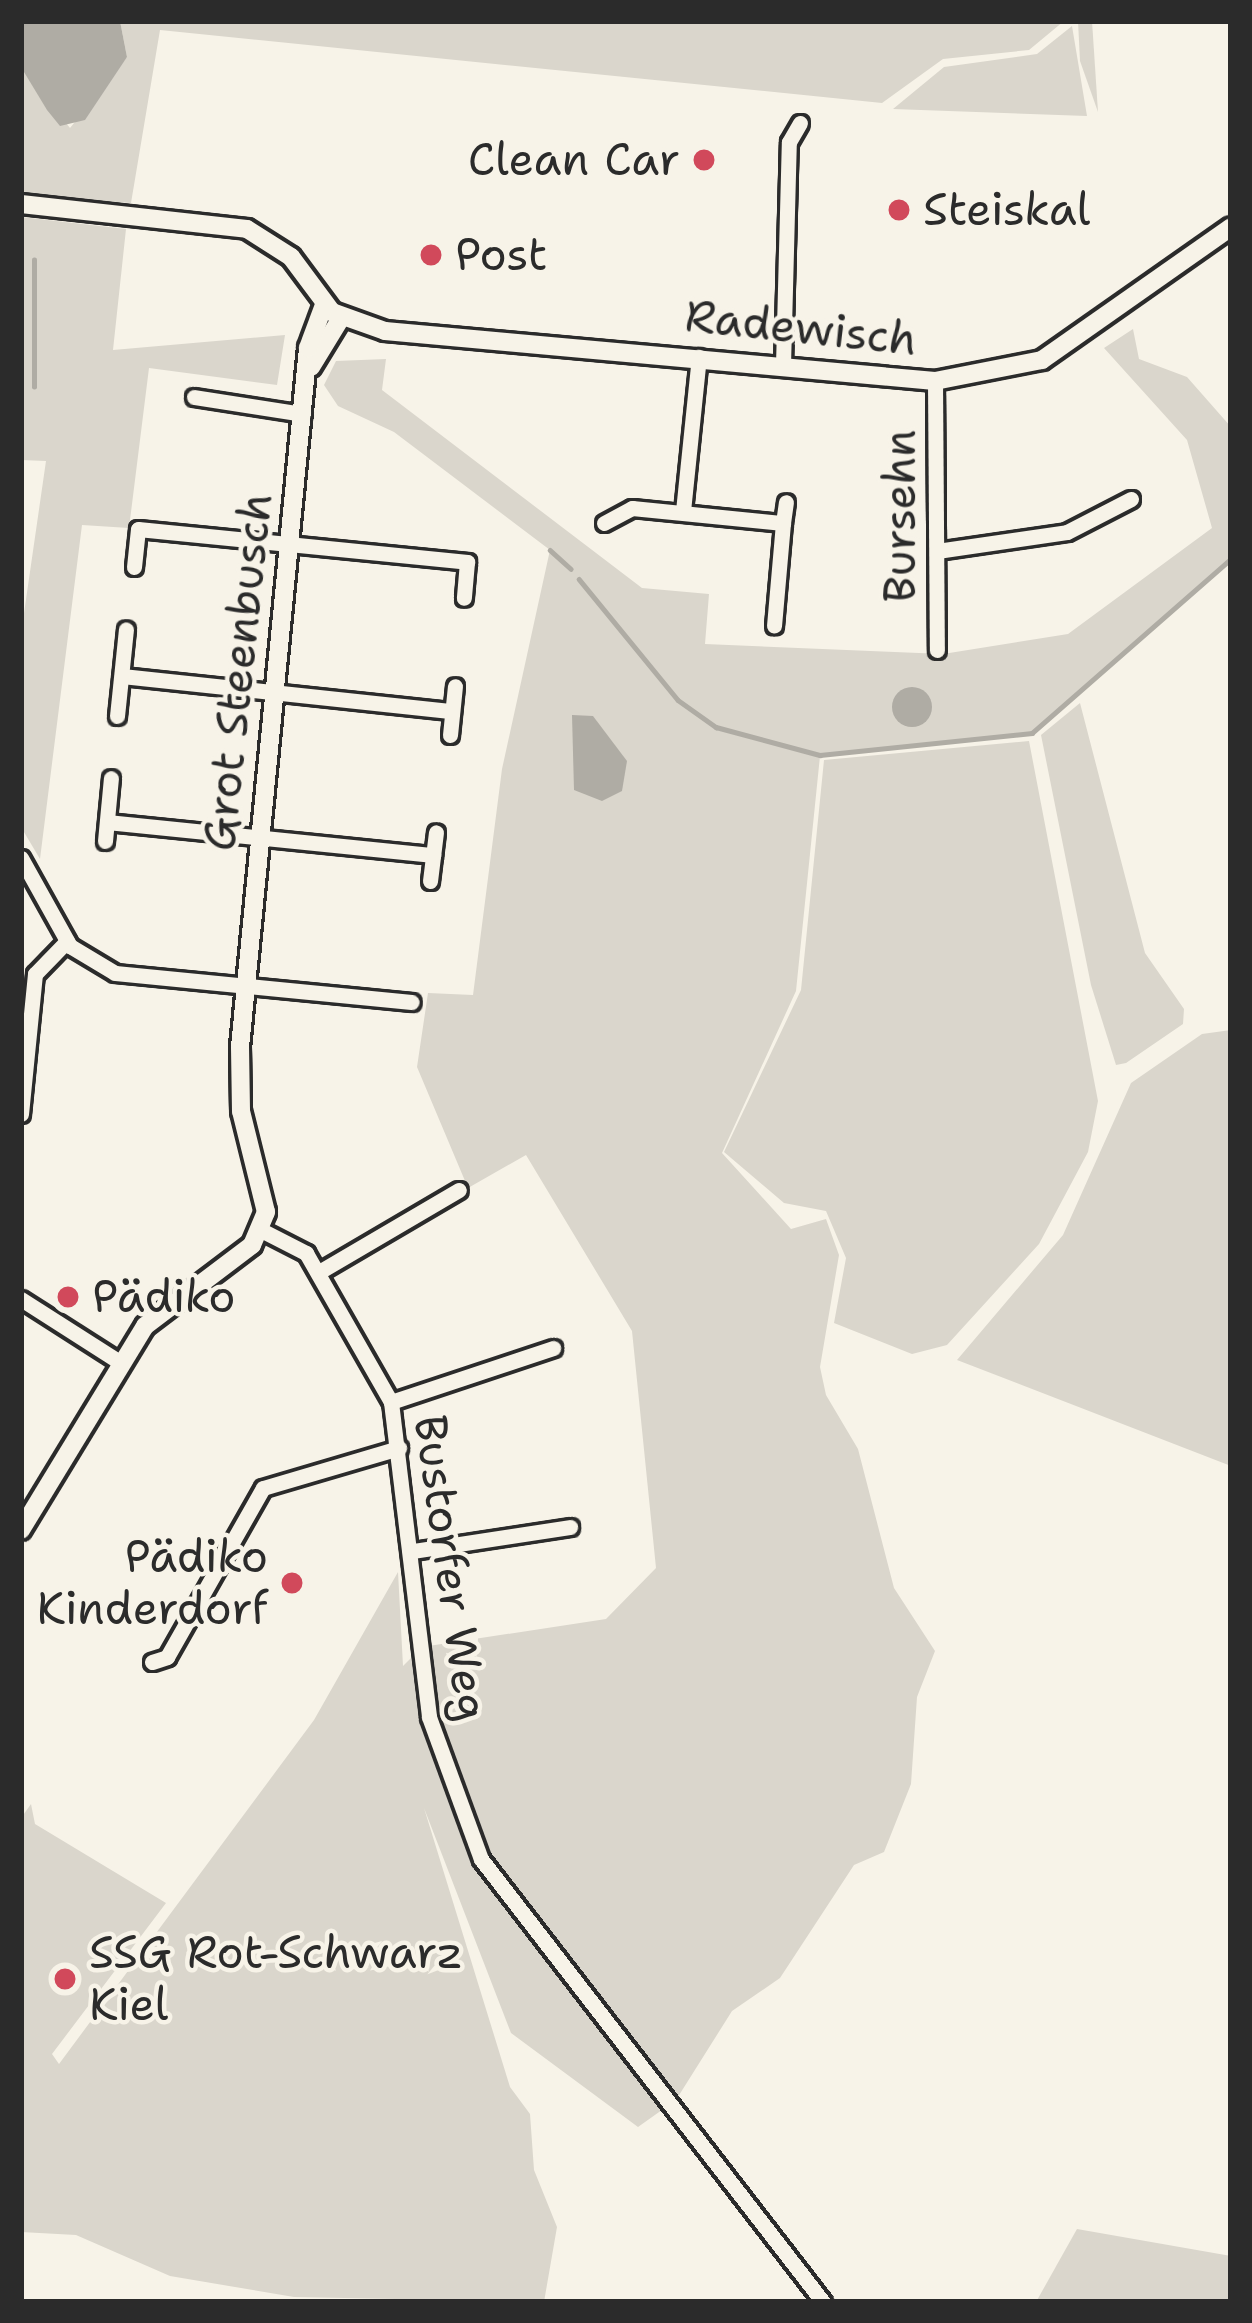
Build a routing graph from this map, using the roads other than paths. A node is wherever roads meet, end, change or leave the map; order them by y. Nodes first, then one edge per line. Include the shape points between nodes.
1 (800, 123) dead end
2 (21, 204) edge
3 (1231, 227) edge
4 (324, 305) junction
5 (341, 318) junction
6 (699, 357) junction
7 (783, 364) junction
8 (311, 367) junction
9 (934, 381) junction
10 (194, 397) dead end
11 (304, 414) junction
12 (1131, 499) dead end
13 (786, 502) dead end
14 (683, 511) junction
15 (604, 523) dead end
16 (783, 524) junction
17 (290, 546) junction
18 (937, 551) junction
19 (134, 567) dead end
20 (464, 598) dead end
21 (774, 626) dead end
22 (126, 629) dead end
23 (937, 650) dead end
24 (122, 676) junction
25 (455, 686) dead end
26 (274, 692) junction
27 (452, 711) junction
28 (117, 716) dead end
29 (450, 735) dead end
30 (111, 778) dead end
31 (107, 822) junction
32 (436, 832) dead end
33 (259, 838) junction
34 (105, 841) dead end
35 (434, 855) junction
36 (21, 858) edge
37 (430, 881) dead end
38 (67, 940) junction
39 (245, 986) junction
40 (412, 1002) dead end
41 (21, 1114) edge
42 (459, 1190) dead end
43 (261, 1230) junction
44 (319, 1272) junction
45 (21, 1299) edge
46 (553, 1348) dead end
47 (121, 1363) junction
48 (391, 1402) junction
49 (399, 1448) junction
50 (570, 1528) dead end
51 (21, 1530) edge
52 (413, 1551) junction
53 (152, 1662) dead end
54 (824, 2302) edge

1 - 7 street via 789,142
2 - 4 street via 247,229 291,256
3 - 9 street, Radewisch via 1042,360
4 - 5 street
4 - 8 street, Grot Steenbusch
5 - 6 street, Radewisch
5 - 8 street, Grot Steenbusch
6 - 7 street, Radewisch
6 - 14 street
7 - 9 street, Radewisch
8 - 11 street, Grot Steenbusch
9 - 18 street, Bursehn
10 - 11 street
11 - 17 street, Grot Steenbusch
12 - 18 street via 1066,532
13 - 16 street
14 - 15 street via 620,509
14 - 16 street
16 - 21 street
17 - 19 street via 138,529
17 - 20 street via 467,562
17 - 26 street, Grot Steenbusch
18 - 23 street, Bursehn
22 - 24 street
24 - 26 street
24 - 28 street
25 - 27 street
26 - 27 street
26 - 33 street, Grot Steenbusch
27 - 29 street
30 - 31 street
31 - 33 street
31 - 34 street
32 - 35 street
33 - 35 street
33 - 39 street, Grot Steenbusch
35 - 37 street
36 - 38 street
38 - 39 street via 115,974
38 - 41 street via 35,974
39 - 40 street
39 - 43 street via 238,1086 262,1186
42 - 44 street
43 - 44 street, Bustorfer Weg
43 - 47 street via 160,1309
44 - 48 street, Bustorfer Weg
45 - 47 street
46 - 48 street
47 - 51 street
48 - 49 street, Bustorfer Weg
49 - 52 street, Bustorfer Weg
49 - 53 street via 263,1488 166,1657
50 - 52 street
52 - 54 street, Bustorfer Weg via 429,1717 482,1859

